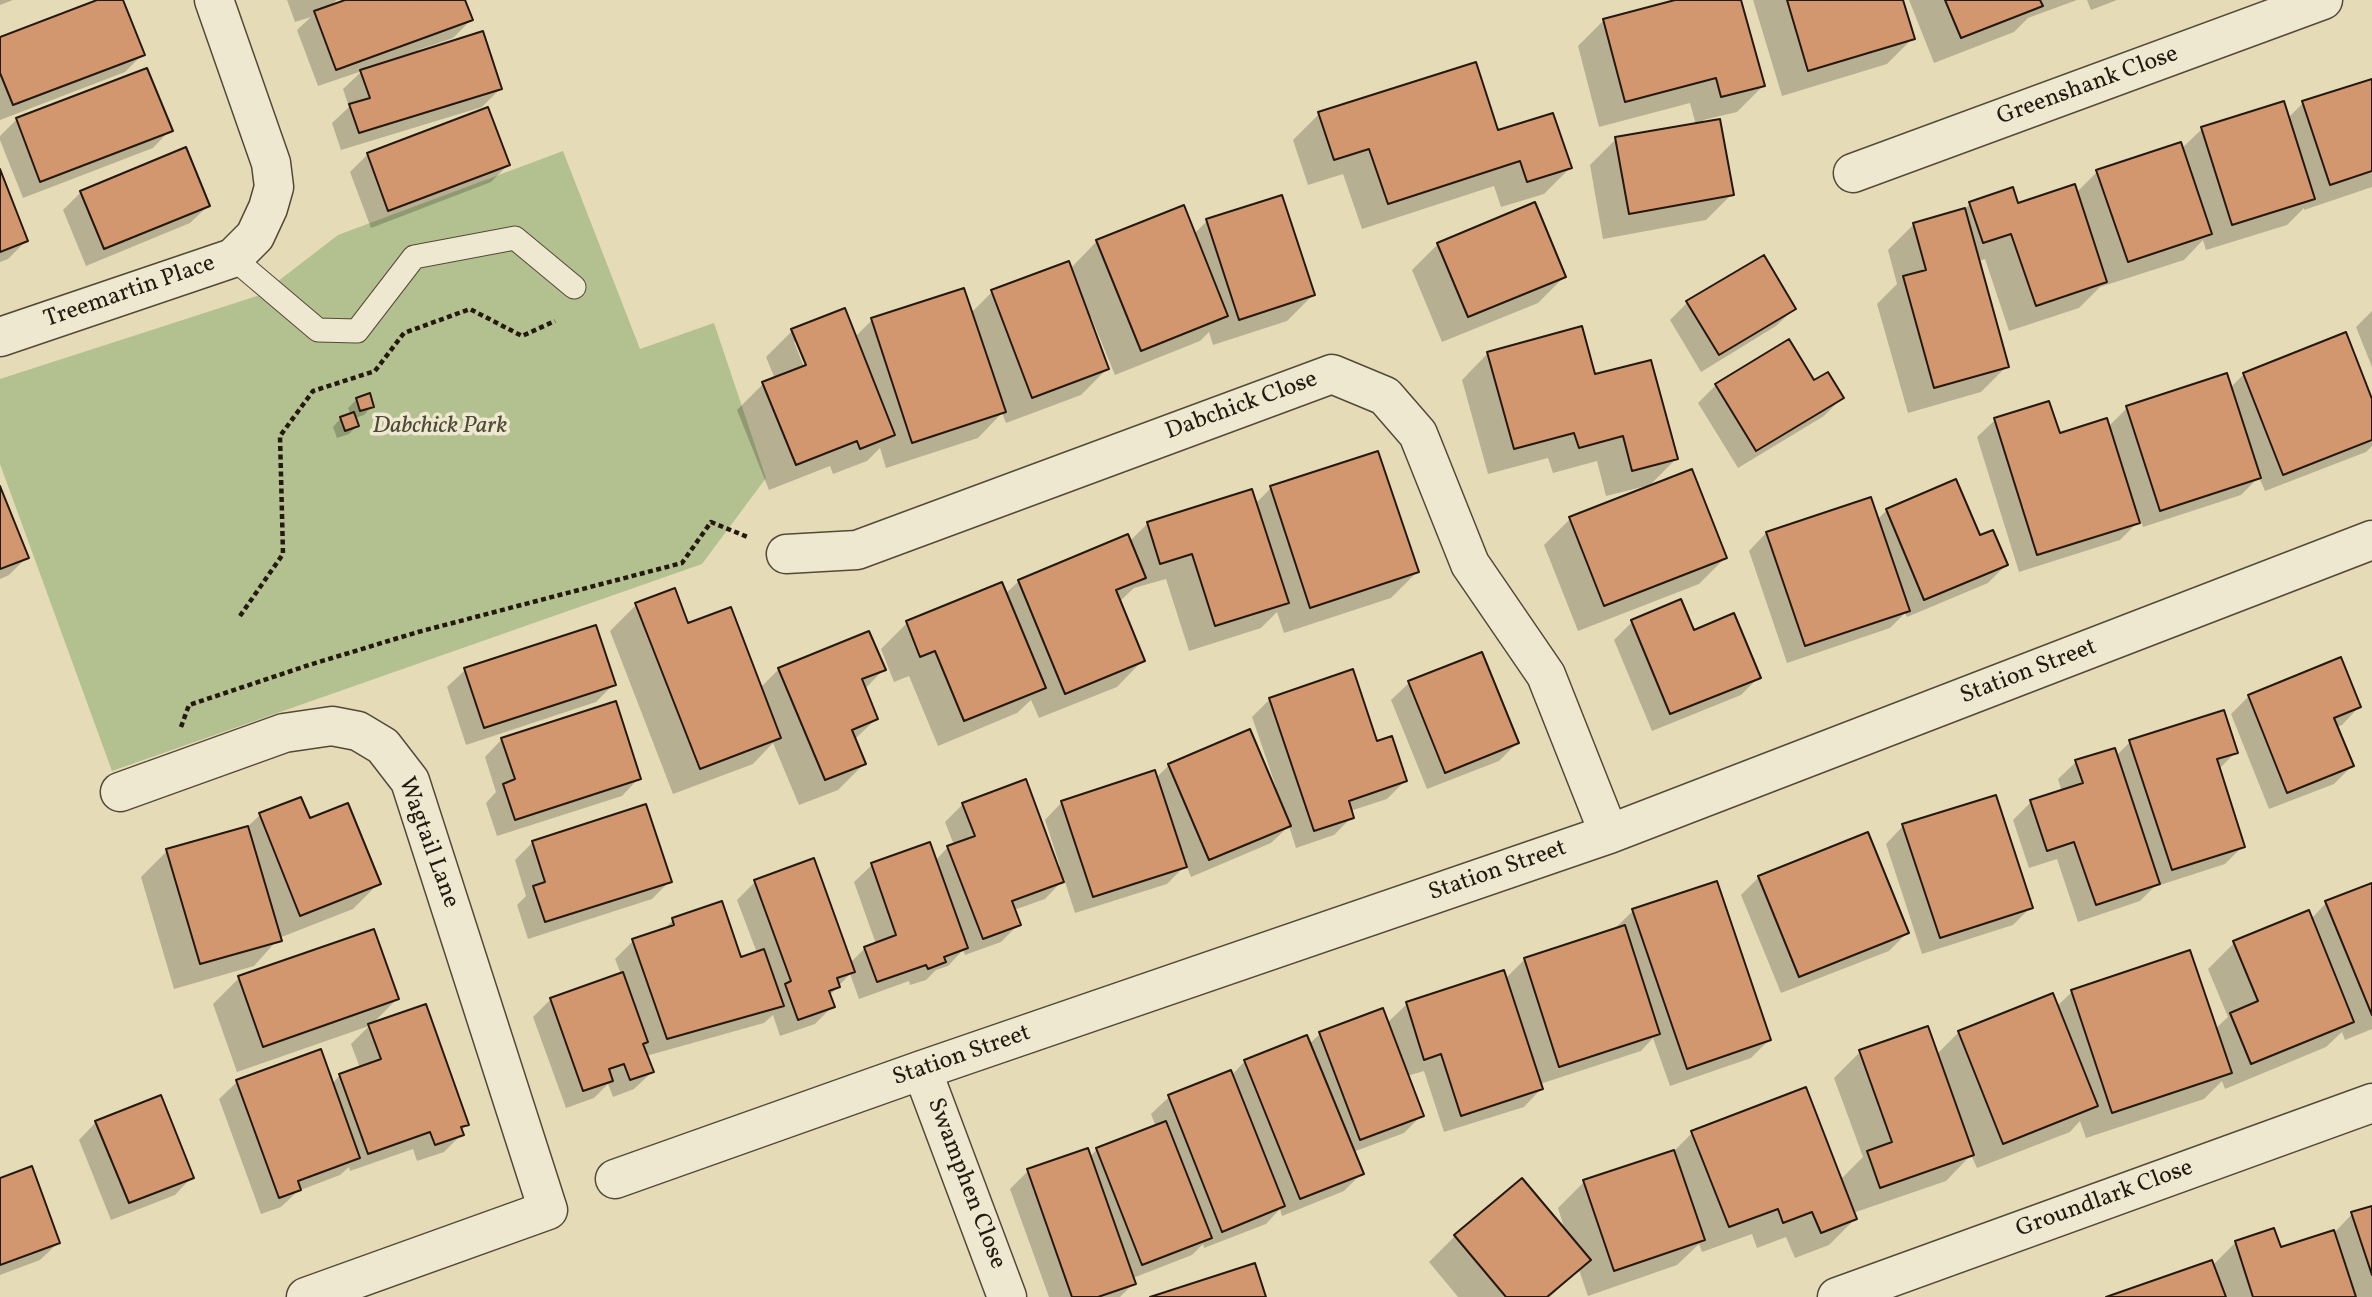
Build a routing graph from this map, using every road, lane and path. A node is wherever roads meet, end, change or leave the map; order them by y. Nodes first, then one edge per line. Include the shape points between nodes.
1 (214, 0) edge
2 (2323, 0) edge
3 (1853, 173) dead end
4 (233, 258) junction
5 (574, 288) dead end
6 (555, 321) dead end
7 (0, 337) edge
8 (2372, 540) edge
9 (786, 554) joint
10 (240, 616) dead end
11 (190, 767) junction
12 (120, 792) dead end
13 (1609, 834) junction
14 (922, 1070) junction
15 (2372, 1103) edge
16 (615, 1179) dead end
17 (306, 1297) edge
18 (1007, 1297) edge
19 (1837, 1297) edge

1 - 4 street, Treemartin Place via 271,163 274,187 255,236
2 - 3 street, Greenshank Close
4 - 5 lane via 318,330 357,331 414,257 515,238
4 - 7 street, Treemartin Place
6 - 10 path via 522,336 470,310 404,333 375,371 313,391 280,436 283,554
8 - 13 street, Station Street
9 - 11 path via 711,522 682,563 418,632 189,705 179,730
9 - 13 street, Dabchick Close via 856,550 1332,374 1385,396 1418,434 1470,564 1546,675
11 - 12 street, Wagtail Lane
11 - 17 street, Wagtail Lane via 284,733 332,726 358,731 383,747 410,781 548,1210
13 - 14 street, Station Street
14 - 16 street, Station Street
14 - 18 street, Swamphen Close
15 - 19 street, Groundlark Close

